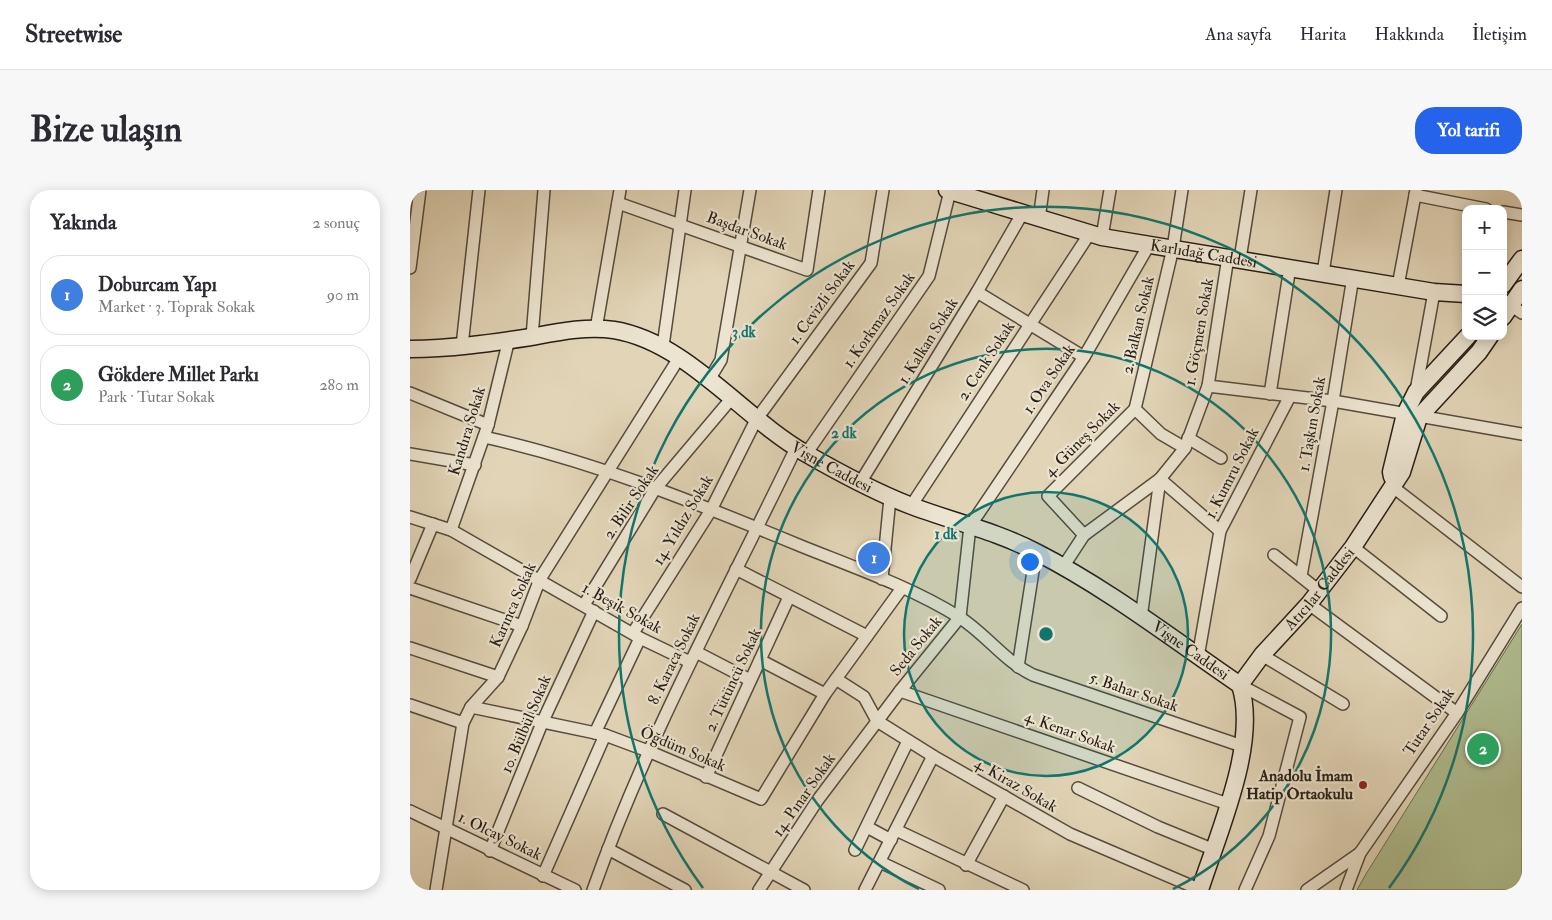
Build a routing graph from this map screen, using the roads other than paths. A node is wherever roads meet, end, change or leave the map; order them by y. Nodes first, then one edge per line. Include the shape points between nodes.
1 (420, 190) edge
2 (479, 190) edge
3 (544, 190) edge
4 (686, 190) edge
5 (750, 190) edge
6 (819, 190) edge
7 (883, 190) edge
8 (1043, 190) edge
9 (1110, 190) edge
10 (1182, 190) edge
11 (1252, 190) edge
12 (1336, 190) edge
13 (955, 191) edge
14 (619, 193) edge
15 (1416, 193) edge
16 (1468, 205) edge
17 (1507, 213) edge
18 (1022, 214) junction
19 (1522, 216) edge
20 (1039, 219) junction
21 (680, 225) junction
22 (1096, 235) junction
23 (1149, 246) junction
24 (741, 247) junction
25 (1173, 248) junction
26 (1234, 258) junction
27 (1522, 260) edge
28 (1290, 267) junction
29 (410, 268) edge
30 (1323, 272) junction
31 (1353, 278) junction
32 (1507, 280) edge
33 (1398, 286) junction
34 (977, 292) junction
35 (1434, 292) junction
36 (1462, 294) edge
37 (1030, 324) junction
38 (596, 329) junction
39 (532, 337) junction
40 (510, 340) junction
41 (1464, 340) edge
42 (1487, 340) edge
43 (462, 346) junction
44 (663, 346) junction
45 (410, 349) edge
46 (1084, 357) junction
47 (679, 358) junction
48 (709, 380) junction
49 (1208, 386) junction
50 (1416, 392) junction
51 (410, 393) edge
52 (1270, 394) junction
53 (1290, 396) junction
54 (731, 399) junction
55 (1333, 401) junction
56 (1135, 409) junction
57 (1412, 415) junction
58 (756, 420) junction
59 (488, 425) junction
60 (1522, 434) edge
61 (484, 437) junction
62 (1186, 443) junction
63 (801, 451) junction
64 (410, 454) edge
65 (1220, 458) dead end
66 (475, 464) junction
67 (608, 470) junction
68 (1160, 479) junction
69 (860, 483) junction
70 (1393, 487) junction
71 (655, 489) junction
72 (890, 498) junction
73 (911, 506) junction
74 (711, 510) junction
75 (410, 517) edge
76 (433, 524) junction
77 (970, 526) junction
78 (758, 528) junction
79 (451, 530) junction
80 (1220, 531) junction
81 (1084, 535) junction
82 (1353, 547) junction
83 (1036, 552) junction
84 (1274, 555) dead end
85 (1063, 567) junction
86 (736, 569) junction
87 (1301, 576) junction
88 (410, 579) edge
89 (540, 579) junction
90 (882, 579) junction
91 (1522, 587) edge
92 (410, 588) edge
93 (902, 588) junction
94 (789, 596) junction
95 (1314, 598) junction
96 (589, 608) junction
97 (1522, 608) edge
98 (1441, 616) dead end
99 (960, 618) junction
100 (1141, 618) junction
101 (522, 626) junction
102 (637, 636) junction
103 (866, 636) junction
104 (410, 648) edge
105 (1262, 655) junction
106 (1198, 656) junction
107 (693, 657) junction
108 (760, 660) junction
109 (1018, 667) junction
110 (498, 678) junction
111 (836, 679) junction
112 (750, 680) junction
113 (1240, 685) junction
114 (900, 691) junction
115 (825, 694) junction
116 (1343, 704) dead end
117 (410, 705) edge
118 (471, 707) junction
119 (1457, 713) junction
120 (877, 721) junction
121 (463, 723) junction
122 (542, 723) junction
123 (600, 734) junction
124 (908, 741) junction
125 (1242, 746) junction
126 (648, 751) junction
127 (933, 756) junction
128 (706, 777) junction
129 (1078, 788) dead end
130 (1004, 796) junction
131 (1228, 804) junction
132 (410, 811) edge
133 (663, 814) dead end
134 (867, 827) junction
135 (446, 828) junction
136 (894, 835) junction
137 (608, 849) junction
138 (1212, 849) junction
139 (855, 850) dead end
140 (490, 851) junction
141 (1360, 853) junction
142 (880, 862) junction
143 (966, 864) junction
144 (770, 872) junction
145 (543, 876) junction
146 (436, 890) edge
147 (575, 890) edge
148 (593, 890) edge
149 (685, 890) edge
150 (759, 890) edge
151 (804, 890) edge
152 (865, 890) edge
153 (939, 890) edge
154 (1023, 890) edge
155 (1200, 890) edge
156 (1245, 890) edge
157 (1307, 890) edge
158 (1346, 890) edge

1 - 29 street
2 - 43 street
3 - 39 street
4 - 21 street
5 - 24 street
6 - 24 street, Başdar Sokak via 808,270
7 - 58 street, 1. Cevizli Sokak via 871,262
8 - 20 street
9 - 22 street
10 - 25 street, 2. Balkan Sokak
11 - 26 street, 1. Göçmen Sokak
12 - 30 street
13 - 18 main road, Karlıdağ Caddesi
13 - 63 street, 1. Korkmaz Sokak via 929,276
14 - 21 street, Başdar Sokak
14 - 38 street
15 - 16 street
15 - 33 street
17 - 19 street
18 - 20 main road, Karlıdağ Caddesi
18 - 34 street, 1. Kalkan Sokak
20 - 22 main road, Karlıdağ Caddesi
21 - 24 street, Başdar Sokak
21 - 44 street
22 - 23 main road, Karlıdağ Caddesi
22 - 37 street, 2. Cenk Sokak
23 - 25 main road, Karlıdağ Caddesi
23 - 46 street, 1. Ova Sokak
24 - 48 street via 722,360
25 - 26 main road, Karlıdağ Caddesi
25 - 56 street, 2. Balkan Sokak
26 - 28 main road, Karlıdağ Caddesi
26 - 49 street, 1. Göçmen Sokak
27 - 32 main road
28 - 30 main road, Karlıdağ Caddesi
28 - 52 street
30 - 31 main road, Karlıdağ Caddesi
31 - 33 main road, Karlıdağ Caddesi
31 - 55 street, 1. Taşkın Sokak
33 - 35 main road, Karlıdağ Caddesi
34 - 37 street
34 - 69 street, 1. Kalkan Sokak
35 - 36 main road, Karlıdağ Caddesi
35 - 50 street
37 - 46 street
37 - 73 street, 2. Cenk Sokak
38 - 39 main road, Vişne Caddesi via 565,330
38 - 44 main road, Vişne Caddesi via 615,330
39 - 40 main road, Vişne Caddesi
40 - 43 main road, Vişne Caddesi
40 - 59 street, Kandıra Sokak
41 - 50 main road, Atıcılar Caddesi
42 - 57 main road, Atıcılar Caddesi via 1479,352
43 - 45 main road, Vişne Caddesi
44 - 47 main road, Vişne Caddesi
46 - 77 street, 1. Ova Sokak
47 - 48 main road, Vişne Caddesi
47 - 67 street, Karınca Sokak
48 - 54 main road, Vişne Caddesi
49 - 52 street
49 - 62 street, 1. Göçmen Sokak
50 - 57 main road, Atıcılar Caddesi
51 - 59 street
52 - 53 street
53 - 55 street
53 - 80 street, 1. Kumru Sokak
54 - 58 main road, Vişne Caddesi
54 - 71 street, 2. Bilir Sokak
55 - 57 street
55 - 87 street, 1. Taşkın Sokak
56 - 62 street via 1160,434
56 - 81 street, 4. Güneş Sokak via 1048,496
57 - 60 street
57 - 70 main road, Atıcılar Caddesi via 1402,472
58 - 63 main road, Vişne Caddesi
58 - 74 street, 14. Yıldız Sokak
59 - 61 street, Kandıra Sokak
61 - 66 street, Kandıra Sokak
61 - 67 street, 5. Bahar Sokak
62 - 65 street
62 - 68 street, 1. Göçmen Sokak
63 - 69 main road, Vişne Caddesi
63 - 78 street, 8. Karaca Sokak
64 - 66 street
66 - 79 street, Kandıra Sokak
67 - 71 street, 5. Bahar Sokak
67 - 89 street, Karınca Sokak
68 - 80 street
68 - 81 street, 1. Göçmen Sokak
68 - 100 street
69 - 72 main road, Vişne Caddesi
70 - 82 main road, Atıcılar Caddesi
70 - 91 street
71 - 74 street, 5. Bahar Sokak
71 - 96 street, 2. Bilir Sokak
72 - 73 main road, Vişne Caddesi
72 - 90 street
73 - 77 main road, Vişne Caddesi
74 - 78 street, 5. Bahar Sokak
74 - 102 street, 14. Yıldız Sokak
75 - 76 street, 1. Beşik Sokak
76 - 79 street, 1. Beşik Sokak
76 - 88 street
77 - 83 main road, Vişne Caddesi
77 - 99 street, Seda Sokak
78 - 86 street, 8. Karaca Sokak
78 - 90 street, 5. Bahar Sokak
79 - 89 street, 1. Beşik Sokak
80 - 106 street, 1. Kumru Sokak
81 - 85 street, 1. Göçmen Sokak
82 - 95 main road, Atıcılar Caddesi
82 - 98 street
83 - 85 main road, Vişne Caddesi
83 - 109 street
84 - 87 street
85 - 100 main road, Vişne Caddesi
86 - 94 street
86 - 107 street, 8. Karaca Sokak
87 - 95 street
89 - 96 street, 1. Beşik Sokak
89 - 101 street, Karınca Sokak
90 - 93 street, 5. Bahar Sokak
92 - 101 street
93 - 99 street, 5. Bahar Sokak
93 - 103 street, Öğdüm Sokak
94 - 103 street
94 - 108 street, 2. Tütüncü Sokak
95 - 105 main road, Atıcılar Caddesi
95 - 119 street
96 - 102 street, 1. Beşik Sokak
96 - 122 street, 10. Bülbül Sokak
97 - 119 street, Tutar Sokak
99 - 109 street, 5. Bahar Sokak
99 - 114 street, Seda Sokak
100 - 106 main road, Vişne Caddesi
101 - 110 street, Karınca Sokak
102 - 107 street, 1. Beşik Sokak
102 - 123 street, 14. Yıldız Sokak
103 - 111 street, Öğdüm Sokak
104 - 110 street
105 - 113 main road, Atıcılar Caddesi
105 - 116 street
106 - 113 main road, Vişne Caddesi
107 - 112 street, 1. Beşik Sokak
107 - 126 street, 8. Karaca Sokak
108 - 112 street, 2. Tütüncü Sokak
108 - 115 street
109 - 125 street, 5. Bahar Sokak via 1033,675
110 - 118 street, Karınca Sokak
111 - 115 street, Öğdüm Sokak
111 - 120 street, 4. Kiraz Sokak via 864,697
112 - 128 street, 2. Tütüncü Sokak
113 - 125 main road via 1246,717
113 - 156 street via 1300,718 1269,836
114 - 120 street, Seda Sokak
114 - 131 street, 4. Kenar Sokak
115 - 128 street, Öğdüm Sokak via 761,799
117 - 121 street
118 - 121 street, Karınca Sokak
118 - 122 street, Öğdüm Sokak
119 - 141 street, Tutar Sokak
120 - 124 street, 4. Kiraz Sokak
120 - 144 street, 14. Pınar Sokak via 817,801
121 - 135 street, Karınca Sokak
122 - 123 street, Öğdüm Sokak
122 - 140 street, 10. Bülbül Sokak
123 - 126 street, Öğdüm Sokak
123 - 145 street, 14. Yıldız Sokak
124 - 127 street, 4. Kiraz Sokak
124 - 134 street
125 - 131 main road
126 - 128 street, Öğdüm Sokak
126 - 137 street, 8. Karaca Sokak
127 - 130 street, 4. Kiraz Sokak
127 - 136 street
129 - 138 street
130 - 143 street
130 - 155 street, 4. Kiraz Sokak via 1070,834
131 - 138 main road
132 - 135 street, 1. Olcay Sokak
133 - 144 street
134 - 136 street
134 - 139 street
135 - 140 street, 1. Olcay Sokak
135 - 146 street, Karınca Sokak
136 - 142 street
136 - 143 street
137 - 148 street, 8. Karaca Sokak
137 - 149 street
138 - 155 main road
140 - 145 street, 1. Olcay Sokak
141 - 157 street
141 - 158 street
142 - 152 street
142 - 153 street
143 - 154 street
144 - 150 street, 14. Pınar Sokak
144 - 151 street
145 - 147 street, 1. Olcay Sokak

